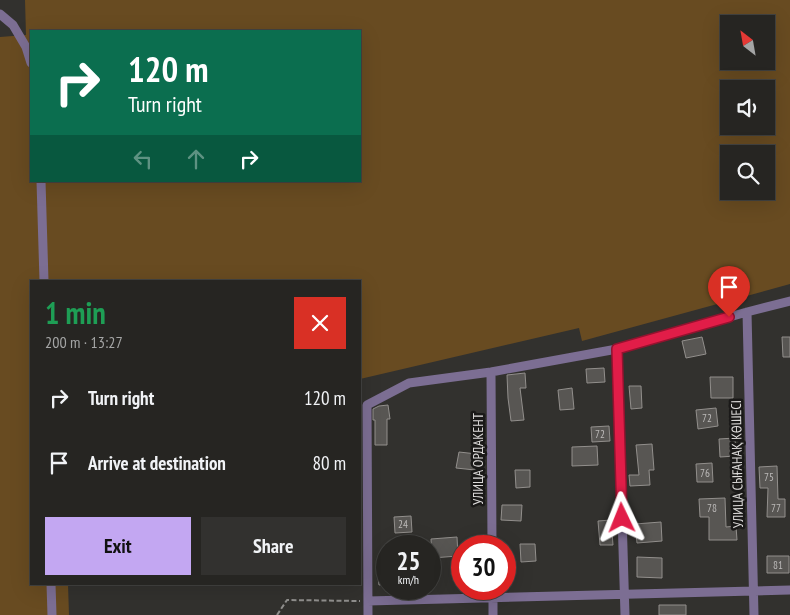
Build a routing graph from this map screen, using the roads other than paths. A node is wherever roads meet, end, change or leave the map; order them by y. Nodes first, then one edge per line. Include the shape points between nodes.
1 (0, 14) edge
2 (30, 59) edge
3 (41, 182) edge
4 (44, 280) edge
5 (790, 301) edge
6 (747, 312) junction
7 (617, 349) junction
8 (491, 372) junction
9 (492, 535) edge
10 (51, 585) edge
11 (790, 590) edge
12 (753, 591) junction
13 (624, 594) junction
14 (516, 597) edge
15 (451, 599) edge
16 (493, 600) edge
17 (368, 601) junction
18 (52, 615) edge
19 (368, 615) edge
20 (493, 615) edge
21 (625, 615) edge
22 (754, 615) edge

1 - 2 street via 13,25
3 - 4 street
5 - 6 street
6 - 7 street
6 - 12 street, УЛИЦА СЫҒАНАҚ КӨШЕСІ
7 - 8 street
7 - 13 street
8 - 9 street, УЛИЦА ОРДАКЕНТ
8 - 17 street via 409,384 367,405
10 - 18 street
11 - 12 street
12 - 13 street
12 - 22 street, УЛИЦА СЫҒАНАҚ КӨШЕСІ
13 - 14 street
13 - 21 street
15 - 17 street
16 - 20 street
17 - 19 street

